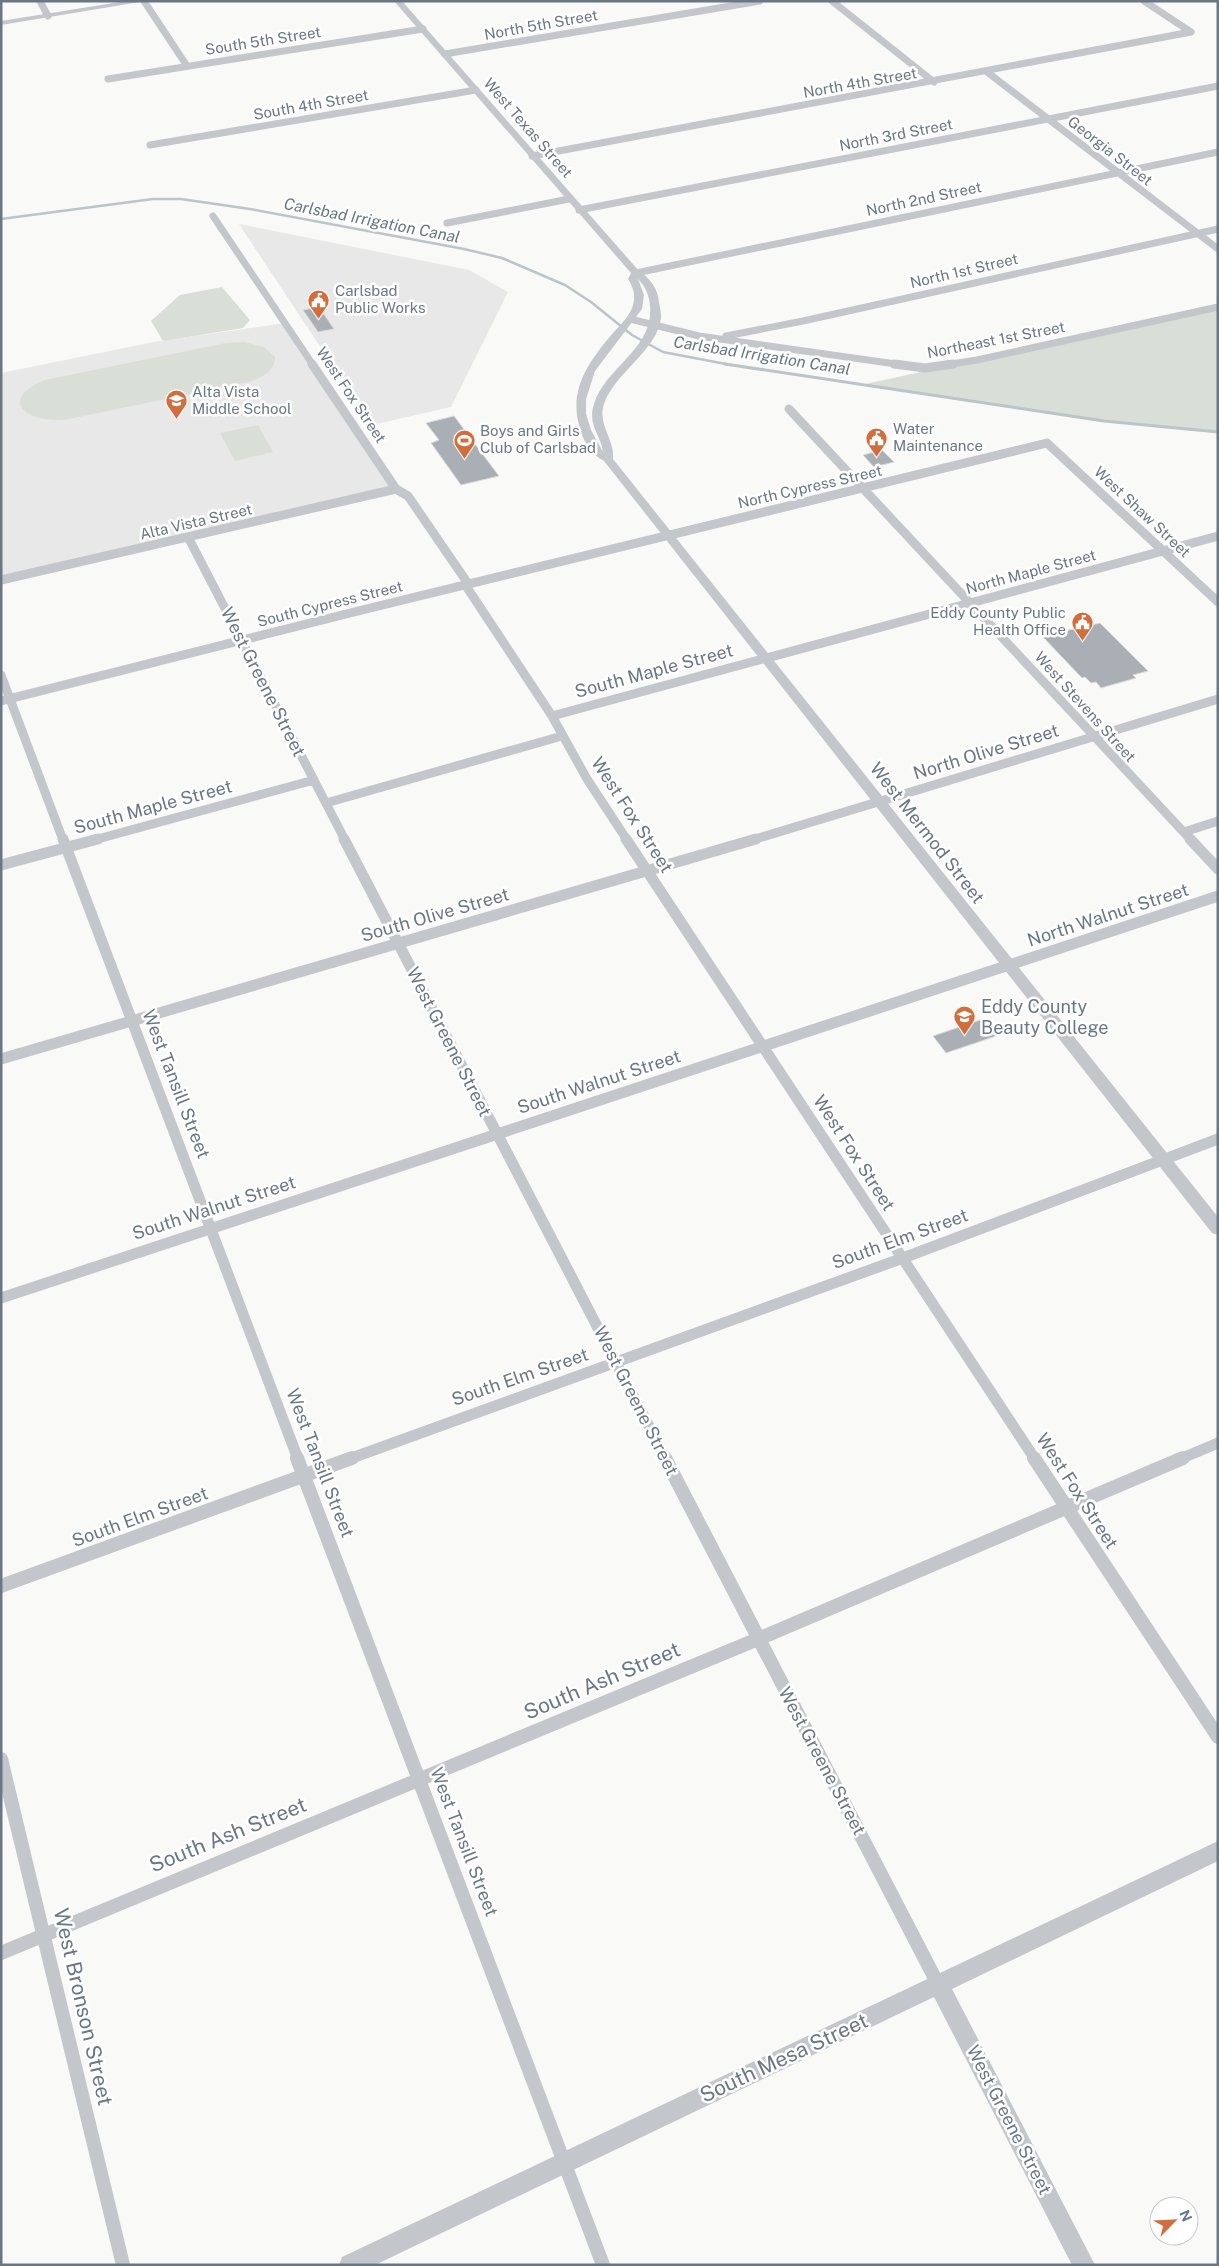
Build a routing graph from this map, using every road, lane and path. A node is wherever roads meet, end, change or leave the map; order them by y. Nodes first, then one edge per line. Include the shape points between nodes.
1 (40, 1) edge
2 (143, 1) edge
3 (398, 1) edge
4 (699, 1) edge
5 (760, 1) edge
6 (832, 1) edge
7 (1144, 1) edge
8 (709, 10) junction
9 (48, 16) junction
10 (1, 23) edge
11 (423, 29) junction
12 (445, 54) junction
13 (186, 66) junction
14 (987, 72) junction
15 (108, 79) dead end
16 (934, 82) junction
17 (1218, 86) edge
18 (476, 90) junction
19 (1048, 118) junction
20 (150, 145) dead end
21 (1218, 152) edge
22 (532, 156) junction
23 (1118, 173) junction
24 (570, 199) junction
25 (579, 210) junction
26 (214, 216) dead end
27 (447, 222) dead end
28 (1218, 229) edge
29 (1197, 233) junction
30 (1218, 249) edge
31 (636, 274) junction
32 (1218, 307) edge
33 (630, 319) junction
34 (654, 328) junction
35 (716, 337) junction
36 (789, 409) dead end
37 (1047, 443) joint
38 (608, 459) junction
39 (864, 488) junction
40 (396, 490) junction
41 (667, 535) junction
42 (1218, 536) edge
43 (188, 538) junction
44 (1163, 551) junction
45 (1, 580) edge
46 (467, 585) junction
47 (1218, 602) edge
48 (971, 603) junction
49 (241, 640) junction
50 (764, 658) junction
51 (1, 675) edge
52 (1218, 699) edge
53 (6, 700) edge
54 (552, 716) junction
55 (562, 736) junction
56 (1093, 736) junction
57 (314, 780) junction
58 (879, 801) junction
59 (326, 803) junction
60 (1218, 821) edge
61 (1184, 832) junction
62 (66, 847) junction
63 (1, 865) edge
64 (1218, 869) edge
65 (647, 871) junction
66 (1218, 896) edge
67 (398, 942) junction
68 (1008, 965) junction
69 (132, 1020) junction
70 (763, 1046) junction
71 (1, 1060) edge
72 (496, 1134) junction
73 (1218, 1140) edge
74 (1163, 1160) junction
75 (211, 1227) junction
76 (1218, 1229) edge
77 (903, 1258) junction
78 (1, 1298) edge
79 (616, 1362) junction
80 (1218, 1443) edge
81 (304, 1476) junction
82 (1066, 1507) junction
83 (1, 1586) edge
84 (758, 1639) junction
85 (1218, 1737) edge
86 (1, 1759) edge
87 (420, 1780) junction
88 (1218, 1851) edge
89 (44, 1935) junction
90 (1, 1953) edge
91 (938, 1984) junction
92 (564, 2163) junction
93 (123, 2265) edge
94 (350, 2265) edge
95 (603, 2265) edge
96 (1084, 2265) edge

1 - 9 street
2 - 9 street
2 - 13 street
3 - 11 street, West Texas Street
4 - 8 street
5 - 8 street, North 5th Street
6 - 16 street
7 - 14 street, North 4th Street via 1192,32
8 - 12 street, North 5th Street
9 - 10 street
11 - 12 street, West Texas Street
11 - 13 street, South 5th Street
12 - 18 street, West Texas Street
13 - 15 street, South 5th Street
14 - 16 street, North 4th Street
14 - 19 street, Georgia Street
16 - 22 street, North 4th Street
17 - 19 street, North 3rd Street
18 - 20 street, South 4th Street
18 - 22 street, West Texas Street
19 - 23 street, Georgia Street
19 - 25 street, North 3rd Street
21 - 23 street, North 2nd Street
22 - 24 street, West Texas Street
23 - 29 street, Georgia Street
23 - 31 street, North 2nd Street
24 - 25 street, West Texas Street
24 - 27 street
25 - 31 street, West Texas Street
26 - 40 street, West Fox Street
28 - 29 street, North 1st Street
29 - 30 street, Georgia Street
29 - 35 street, North 1st Street via 802,321
31 - 33 street via 633,279 639,303
31 - 34 street, West Texas Street via 653,294 656,308
32 - 35 street, Northeast 1st Street via 977,360 925,368
33 - 34 street, Northeast 1st Street
33 - 38 street via 594,362 580,394 581,418 587,435 597,452
34 - 35 street, Northeast 1st Street
34 - 38 street via 609,383 598,403 598,424 609,450
36 - 39 street, West Stevens Street
37 - 39 street, North Cypress Street
37 - 44 street, West Shaw Street
38 - 41 street, West Mermod Street
39 - 41 street, North Cypress Street
39 - 48 street, West Stevens Street
40 - 43 street, Alta Vista Street
40 - 46 street, West Fox Street via 408,496
41 - 46 street, South Cypress Street
41 - 50 street, West Mermod Street
42 - 44 street, North Maple Street
43 - 45 street, Alta Vista Street
43 - 49 street, West Greene Street
44 - 47 street, West Shaw Street
44 - 48 street, North Maple Street
46 - 49 street, South Cypress Street
46 - 54 street, West Fox Street
48 - 50 street, North Maple Street
48 - 56 street, West Stevens Street
49 - 53 street, South Cypress Street
49 - 57 street, West Greene Street
50 - 54 street, South Maple Street
50 - 58 street, West Mermod Street
51 - 53 street, West Tansill Street
52 - 56 street, North Olive Street
53 - 62 street, West Tansill Street
54 - 55 street, West Fox Street
55 - 59 street
55 - 65 street, West Fox Street
56 - 58 street, North Olive Street
56 - 61 street, West Stevens Street
57 - 59 street, West Greene Street
57 - 62 street, South Maple Street
58 - 65 street, South Olive Street
58 - 68 street, West Mermod Street
59 - 67 street, West Greene Street
60 - 61 street
61 - 64 street, West Stevens Street
62 - 63 street, South Maple Street
62 - 69 street, West Tansill Street
65 - 67 street, South Olive Street
65 - 70 street, West Fox Street
66 - 68 street, North Walnut Street
67 - 69 street, South Olive Street
67 - 72 street, West Greene Street
68 - 70 street, South Walnut Street
68 - 74 street, West Mermod Street
69 - 71 street, South Olive Street
69 - 75 street, West Tansill Street
70 - 72 street, South Walnut Street
70 - 77 street, West Fox Street
72 - 75 street, South Walnut Street
72 - 79 street, West Greene Street
73 - 74 street, South Elm Street
74 - 76 street, West Mermod Street
74 - 77 street, South Elm Street
75 - 78 street, South Walnut Street
75 - 81 street, West Tansill Street
77 - 79 street, South Elm Street
77 - 82 street, West Fox Street
79 - 81 street, South Elm Street
79 - 84 street, West Greene Street
80 - 82 street, South Ash Street
81 - 83 street, South Elm Street
81 - 87 street, West Tansill Street
82 - 84 street, South Ash Street
82 - 85 street, West Fox Street
84 - 87 street, South Ash Street
84 - 91 street, West Greene Street
86 - 89 street, West Bronson Street
87 - 89 street, South Ash Street
87 - 92 street, West Tansill Street
88 - 91 street, South Mesa Street
89 - 90 street, South Ash Street
89 - 93 street, West Bronson Street
91 - 92 street, South Mesa Street
91 - 96 street, West Greene Street
92 - 94 street, South Mesa Street
92 - 95 street, West Tansill Street

